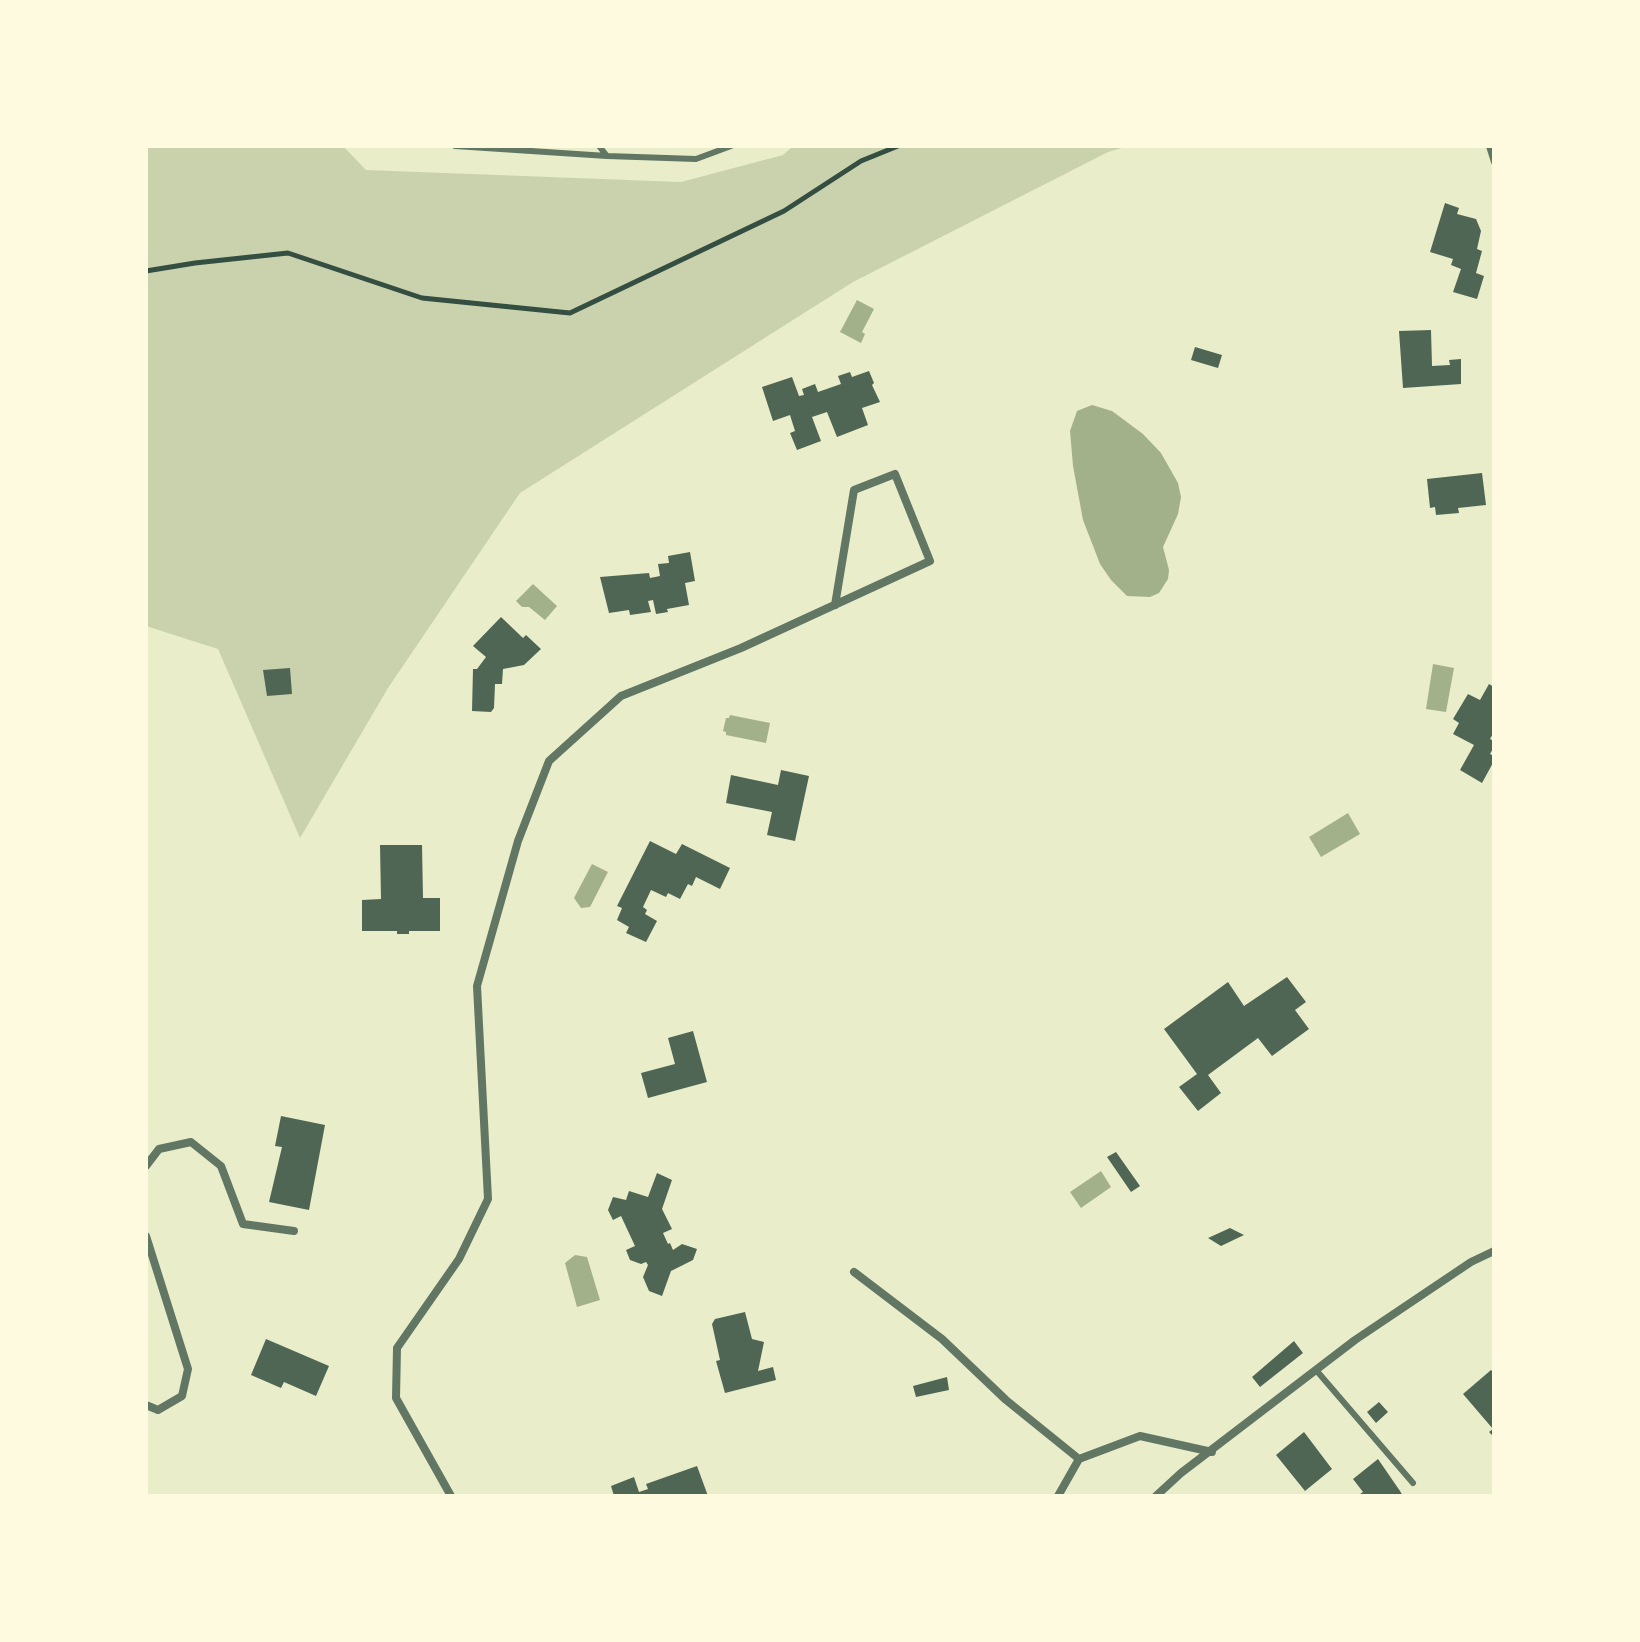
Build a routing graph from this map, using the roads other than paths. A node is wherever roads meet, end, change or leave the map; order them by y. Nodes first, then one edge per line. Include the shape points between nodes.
1 (455, 146) edge
2 (599, 146) edge
3 (731, 146) edge
4 (1489, 146) edge
5 (607, 156) junction
6 (1494, 162) edge
7 (835, 605) junction
8 (146, 1166) edge
9 (294, 1231) dead end
10 (146, 1236) edge
11 (1494, 1251) edge
12 (854, 1272) dead end
13 (1316, 1370) junction
14 (146, 1405) edge
15 (1212, 1452) junction
16 (1079, 1459) junction
17 (1413, 1483) dead end
18 (451, 1496) edge
19 (1058, 1496) edge
20 (1156, 1496) edge

1 - 5 lane
2 - 5 lane
3 - 5 lane via 696,159
4 - 6 lane
7 - 7 street via 930,561 895,474 854,490
7 - 18 street via 621,696 549,761 518,841 477,986 488,1199 459,1259 397,1348 396,1398
8 - 9 street via 159,1149 191,1142 221,1166 243,1224
10 - 14 street via 188,1369 182,1396 158,1410
11 - 13 street via 1407,1304
12 - 16 street via 942,1339
13 - 15 street
13 - 17 lane
15 - 16 street via 1140,1436
15 - 20 street
16 - 19 street

